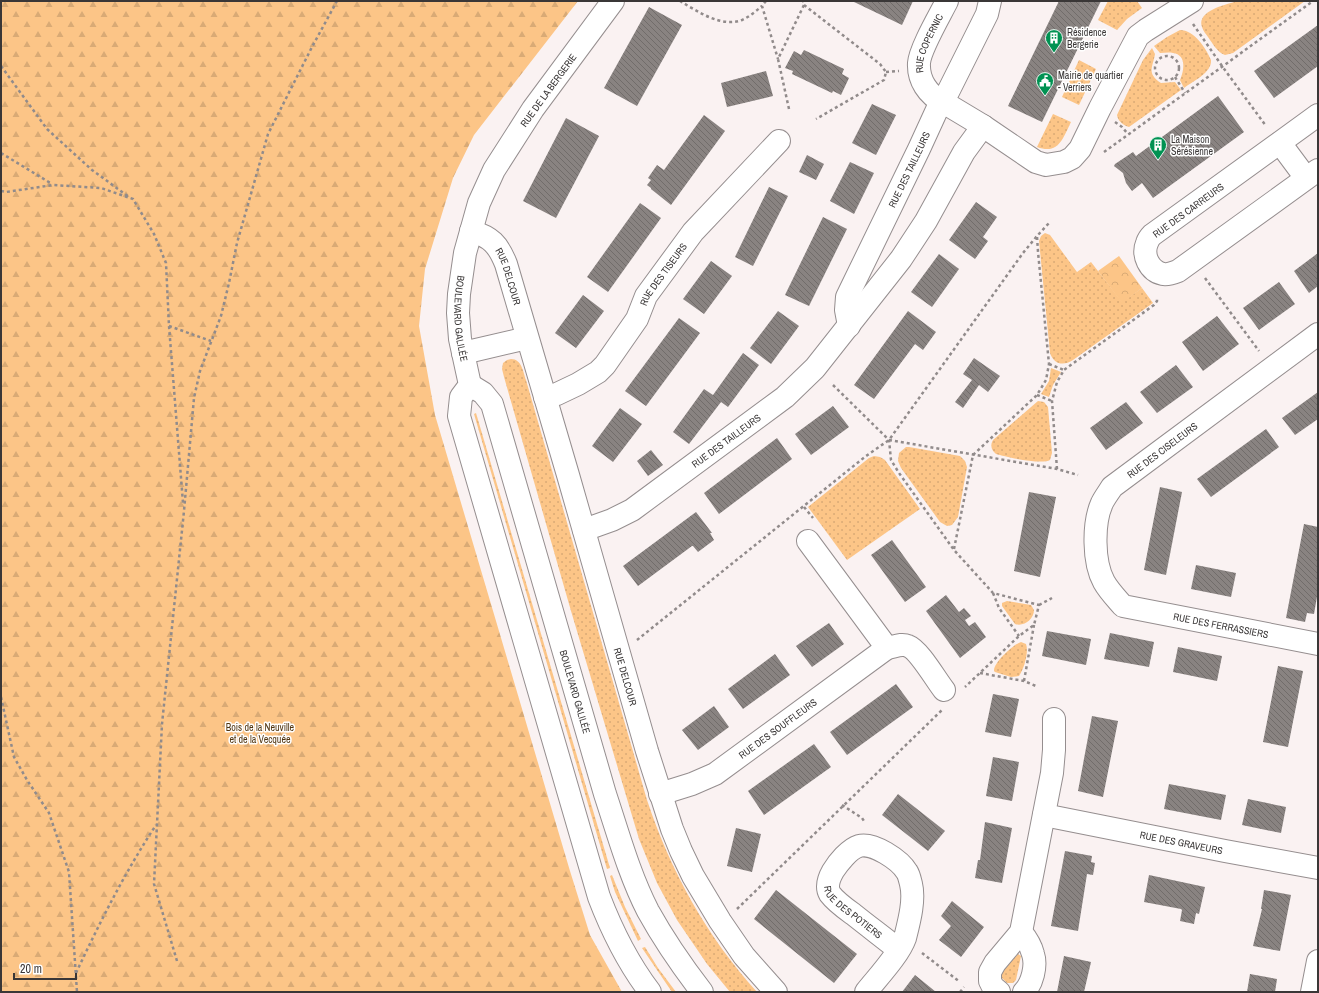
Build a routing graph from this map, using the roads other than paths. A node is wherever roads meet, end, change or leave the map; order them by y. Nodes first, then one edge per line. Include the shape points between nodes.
1 (613, 1) edge
2 (947, 1) edge
3 (990, 1) edge
4 (1191, 11) edge
5 (942, 102) junction
6 (1318, 115) edge
7 (983, 126) junction
8 (1275, 136) junction
9 (779, 141) dead end
10 (1312, 174) edge
11 (488, 183) joint
12 (471, 231) junction
13 (849, 326) junction
14 (1318, 334) edge
15 (527, 338) junction
16 (463, 353) junction
17 (470, 385) junction
18 (545, 397) junction
19 (584, 530) junction
20 (808, 541) dead end
21 (1123, 606) joint
22 (1318, 644) edge
23 (887, 648) junction
24 (944, 690) dead end
25 (1054, 719) dead end
26 (660, 794) junction
27 (1044, 815) junction
28 (1318, 868) edge
29 (1021, 932) junction
30 (901, 945) road end
31 (1318, 961) edge
32 (650, 992) edge
33 (702, 992) edge
34 (776, 992) edge
35 (866, 992) edge
36 (999, 992) edge
37 (1024, 992) edge
38 (1312, 992) edge

1 - 11 street, RUE DE LA BERGERIE via 533,109
2 - 5 street, RUE COPERNIC via 919,62 924,85
3 - 5 street via 987,14
4 - 7 street, RUE COPERNIC via 1157,23 1138,36 1080,149 1072,158 1056,164 1036,162
5 - 7 street, RUE COPERNIC
5 - 13 street, RUE DES TAILLEURS via 847,297
6 - 8 street, RUE DES CARREURS
7 - 13 street, RUE DES TAILLEURS via 964,152 901,259
8 - 10 street
8 - 10 street, RUE DES CARREURS via 1152,235 1145,252 1150,266 1162,274 1178,271
9 - 18 street, RUE DES TISEURS via 693,232 646,296 637,319 598,372
11 - 12 street, BOULEVARD GALILÉE
12 - 15 street, RUE DELCOUR via 482,234 494,242 501,252
12 - 16 street, BOULEVARD GALILÉE via 459,294 458,313
13 - 19 street, RUE DES TAILLEURS via 815,368 784,397 632,510
14 - 21 street, RUE DES CISELEURS via 1112,487 1102,503 1095,544 1097,564 1103,582
15 - 16 street
15 - 18 street, RUE DELCOUR
16 - 17 street, BOULEVARD GALILÉE
17 - 32 street via 462,397 459,416 599,897 623,951
17 - 33 street, BOULEVARD GALILÉE via 483,392 492,404 624,855 655,922 680,964
18 - 19 street, RUE DELCOUR
19 - 26 street, RUE DELCOUR
20 - 23 street
21 - 22 street, RUE DES FERRASSIERS
23 - 24 street, RUE DES SOUFFLEURS via 900,645 916,651
23 - 26 street, RUE DES SOUFFLEURS via 715,774
25 - 27 street via 1052,773
26 - 34 street, RUE DELCOUR via 681,851 708,901 744,956
27 - 28 street, RUE DES GRAVEURS
27 - 29 street
29 - 36 street via 990,972 990,981
29 - 37 street via 1034,955 1032,977 1029,987
30 - 35 street
31 - 38 street

